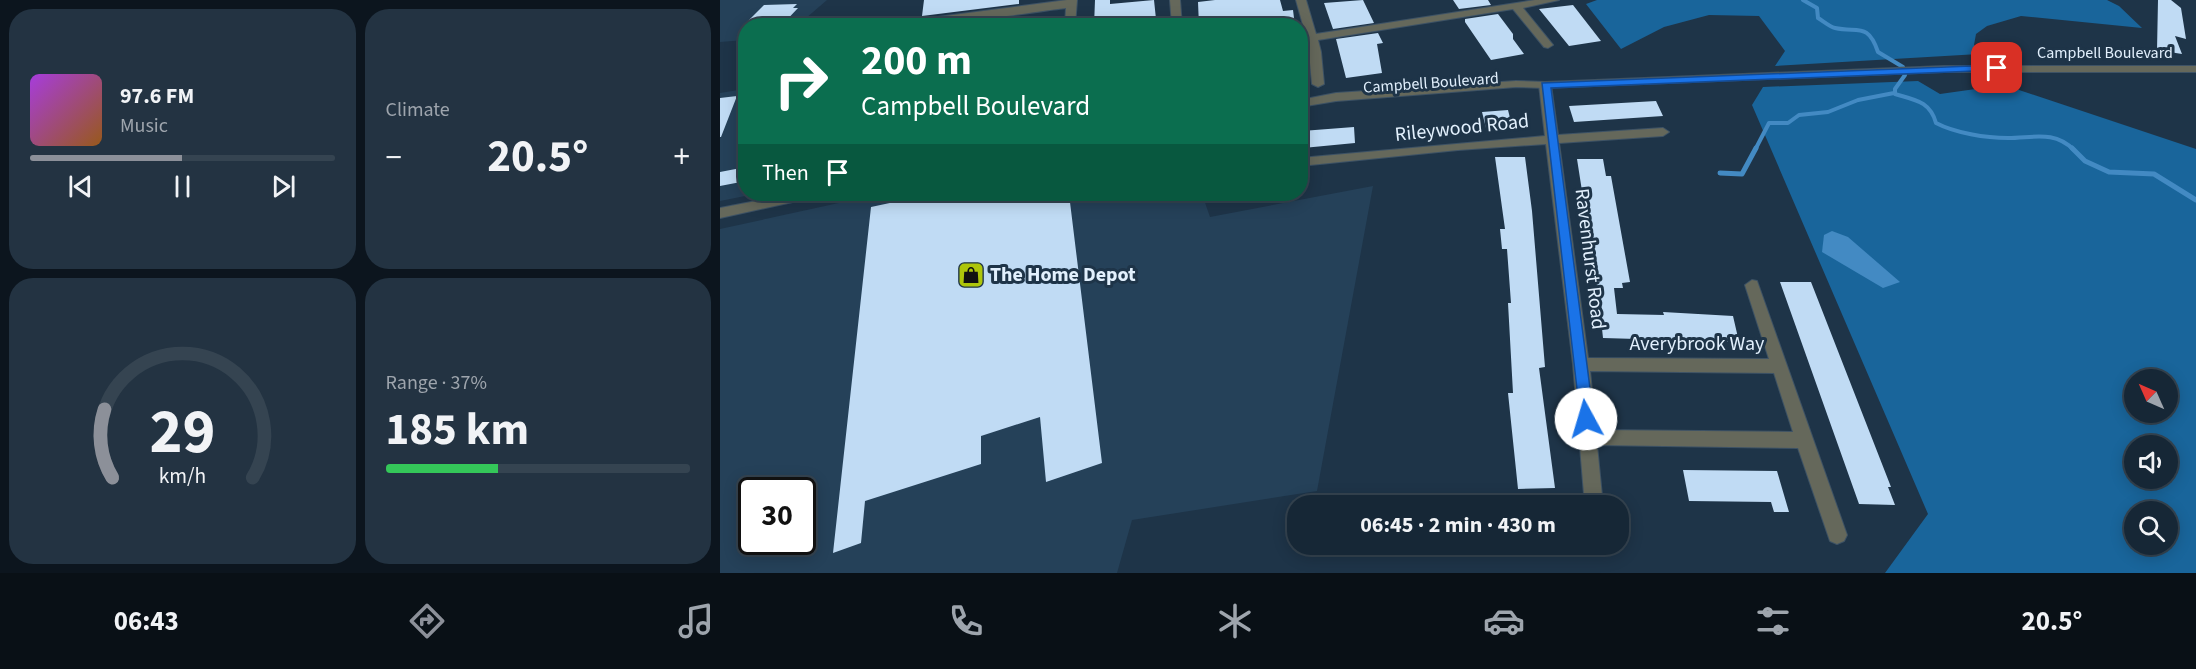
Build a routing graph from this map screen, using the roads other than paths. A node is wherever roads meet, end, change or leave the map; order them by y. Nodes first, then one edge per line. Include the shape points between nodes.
1 (1175, 0) edge
2 (1301, 0) edge
3 (1554, 0) edge
4 (1071, 2) edge
5 (1516, 6) junction
6 (952, 18) edge
7 (1070, 18) edge
8 (1176, 18) edge
9 (1303, 18) edge
10 (1308, 39) edge
11 (1308, 44) edge
12 (1548, 45) dead end
13 (2196, 69) edge
14 (1318, 84) dead end
15 (1545, 86) junction
16 (1308, 104) edge
17 (1664, 132) dead end
18 (1551, 139) junction
19 (1308, 161) edge
20 (777, 201) edge
21 (720, 213) edge
22 (1752, 285) dead end
23 (1581, 364) junction
24 (1777, 366) junction
25 (1588, 437) junction
26 (1803, 440) junction
27 (1593, 495) edge
28 (1837, 535) dead end

1 - 8 street
2 - 9 street
3 - 5 street
4 - 6 street
4 - 7 street
5 - 10 street
5 - 12 street
11 - 14 street via 1319,71
13 - 15 street, Campbell Boulevard via 1944,69
15 - 16 street, Campbell Boulevard via 1503,95 1337,106
15 - 18 street, Ravenhurst Road
17 - 18 street, Rileywood Road
18 - 19 street, Rileywood Road
18 - 23 street, Ravenhurst Road
20 - 21 street
22 - 24 street
23 - 24 street, Averybrook Way
23 - 25 street, Ravenhurst Road
24 - 26 street
25 - 26 street
25 - 27 street, Ravenhurst Road
26 - 28 street

